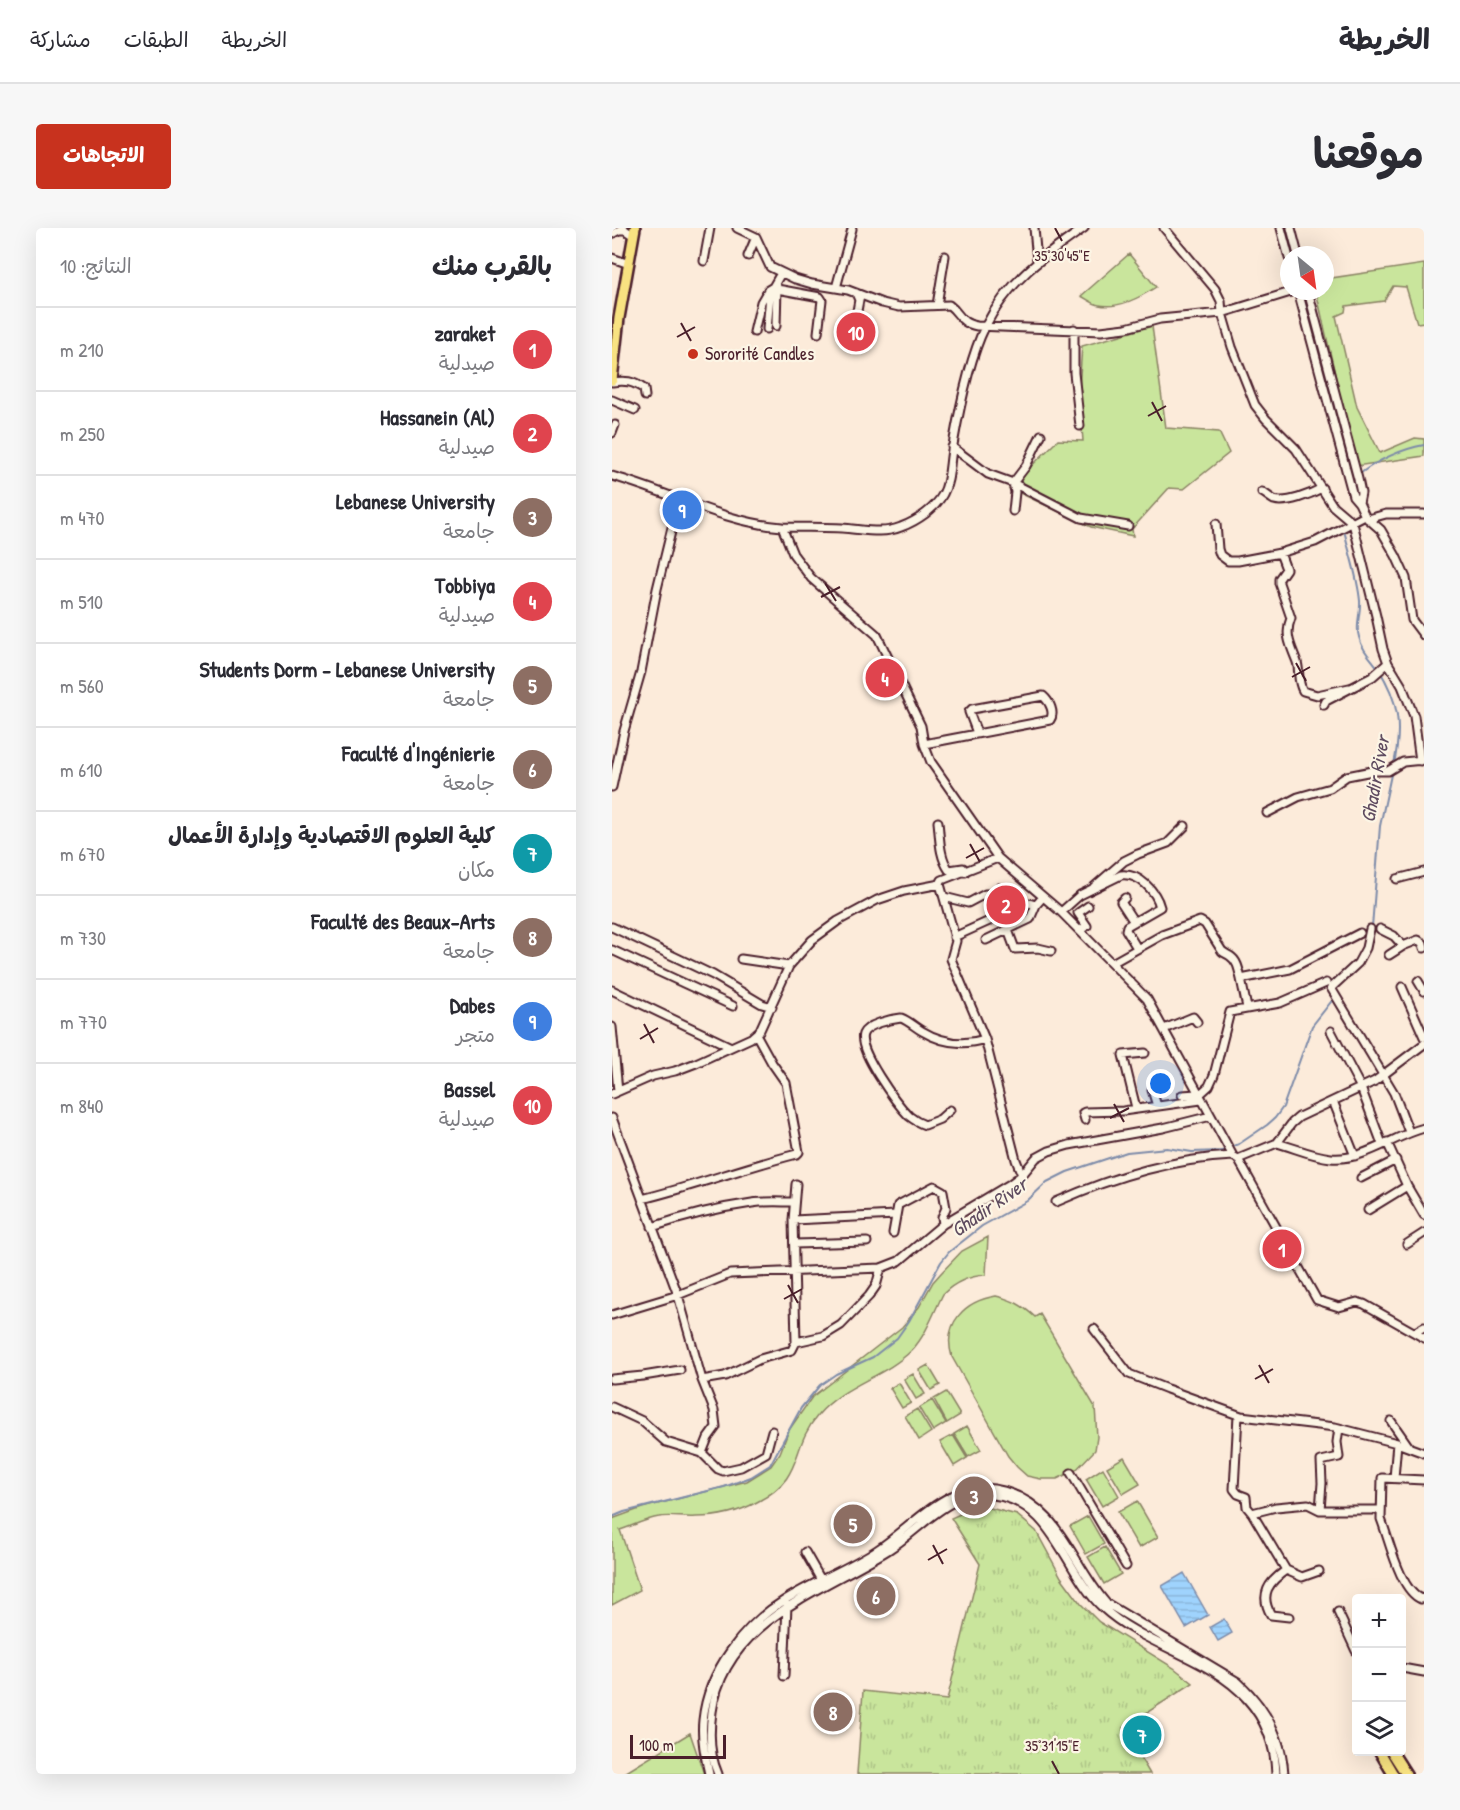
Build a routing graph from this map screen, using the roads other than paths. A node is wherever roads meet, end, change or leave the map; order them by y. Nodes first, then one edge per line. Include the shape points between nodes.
1 (710, 228) edge
2 (738, 228) edge
3 (1034, 228) edge
4 (1084, 228) edge
5 (1164, 228) edge
6 (1281, 228) edge
7 (1291, 228) edge
8 (622, 229) edge
9 (852, 229) edge
10 (634, 232) edge
11 (754, 233) edge
12 (612, 234) edge
13 (1286, 246) edge
14 (1296, 246) edge
15 (748, 256) dead end
16 (945, 256) dead end
17 (612, 258) edge
18 (704, 261) dead end
19 (1037, 261) junction
20 (629, 264) junction
21 (781, 273) junction
22 (776, 286) junction
23 (836, 288) junction
24 (856, 293) junction
25 (1280, 296) edge
26 (1298, 300) edge
27 (1310, 300) edge
28 (937, 305) junction
29 (857, 311) dead end
30 (1222, 314) junction
31 (615, 324) edge
32 (986, 325) junction
33 (776, 326) dead end
34 (767, 329) dead end
35 (1074, 329) junction
36 (754, 332) dead end
37 (818, 333) dead end
38 (612, 378) edge
39 (645, 396) dead end
40 (612, 400) edge
41 (635, 410) dead end
42 (1080, 426) dead end
43 (1041, 435) dead end
44 (952, 447) junction
45 (612, 476) edge
46 (1013, 483) junction
47 (1322, 488) junction
48 (1262, 492) dead end
49 (679, 500) junction
50 (1359, 503) junction
51 (1013, 511) dead end
52 (1424, 514) edge
53 (1366, 517) junction
54 (1353, 523) junction
55 (1216, 524) dead end
56 (1128, 526) dead end
57 (782, 527) junction
58 (1280, 553) junction
59 (1424, 636) edge
60 (1383, 668) junction
61 (1349, 688) junction
62 (1324, 705) dead end
63 (976, 733) junction
64 (924, 744) junction
65 (1422, 761) edge
66 (612, 787) edge
67 (1267, 813) dead end
68 (938, 822) dead end
69 (1185, 826) dead end
70 (998, 858) junction
71 (965, 872) junction
72 (1424, 872) edge
73 (1397, 879) dead end
74 (940, 884) junction
75 (1094, 886) junction
76 (999, 888) dead end
77 (993, 894) junction
78 (944, 897) junction
79 (1043, 897) junction
80 (1125, 898) dead end
81 (1036, 905) junction
82 (1088, 906) dead end
83 (1061, 912) junction
84 (1002, 915) junction
85 (1134, 922) junction
86 (612, 927) edge
87 (1371, 928) dead end
88 (1380, 928) dead end
89 (1008, 930) junction
90 (1080, 930) junction
91 (1359, 933) dead end
92 (954, 937) junction
93 (986, 940) dead end
94 (1403, 946) junction
95 (1137, 948) junction
96 (1424, 948) edge
97 (612, 950) edge
98 (1051, 951) dead end
99 (1389, 956) dead end
100 (741, 959) dead end
101 (1112, 963) junction
102 (789, 966) junction
103 (1241, 979) junction
104 (1418, 981) dead end
105 (1326, 983) dead end
106 (1402, 987) dead end
107 (612, 990) edge
108 (1424, 991) edge
109 (733, 1006) dead end
110 (772, 1007) junction
111 (1247, 1008) junction
112 (1197, 1022) dead end
113 (612, 1027) edge
114 (1164, 1029) junction
115 (1331, 1031) dead end
116 (756, 1034) junction
117 (1424, 1037) edge
118 (985, 1039) junction
119 (1424, 1044) edge
120 (731, 1047) junction
121 (1145, 1053) dead end
122 (1383, 1076) junction
123 (1361, 1088) junction
124 (1152, 1090) dead end
125 (615, 1093) edge
126 (1182, 1095) dead end
127 (1199, 1096) junction
128 (1333, 1101) junction
129 (1157, 1106) junction
130 (1136, 1108) junction
131 (950, 1110) dead end
132 (1211, 1116) junction
133 (612, 1118) edge
134 (1084, 1120) dead end
135 (1424, 1128) edge
136 (1409, 1132) junction
137 (1277, 1143) junction
138 (1385, 1143) junction
139 (1233, 1154) junction
140 (1355, 1156) junction
141 (1396, 1160) junction
142 (1022, 1175) junction
143 (1361, 1178) dead end
144 (796, 1184) dead end
145 (1407, 1186) junction
146 (642, 1199) junction
147 (793, 1202) junction
148 (1056, 1202) dead end
149 (1368, 1210) dead end
150 (896, 1215) junction
151 (1424, 1215) edge
152 (793, 1220) junction
153 (943, 1224) junction
154 (652, 1227) junction
155 (893, 1233) dead end
156 (1424, 1233) edge
157 (867, 1242) dead end
158 (794, 1244) junction
159 (1407, 1244) dead end
160 (881, 1268) junction
161 (795, 1270) junction
162 (678, 1295) junction
163 (612, 1315) edge
164 (1424, 1328) edge
165 (1094, 1329) dead end
166 (1415, 1332) junction
167 (1424, 1338) edge
168 (796, 1342) junction
169 (681, 1370) dead end
170 (612, 1379) edge
171 (702, 1380) junction
172 (612, 1407) edge
173 (1238, 1415) junction
174 (1391, 1420) dead end
175 (1339, 1428) junction
176 (772, 1431) dead end
177 (1397, 1443) junction
178 (1411, 1449) junction
179 (702, 1453) junction
180 (1424, 1453) edge
181 (1071, 1473) dead end
182 (1394, 1478) junction
183 (1424, 1480) edge
184 (1320, 1510) junction
185 (1381, 1510) junction
186 (1252, 1513) junction
187 (926, 1516) junction
188 (805, 1552) dead end
189 (1126, 1566) dead end
190 (1286, 1570) junction
191 (1319, 1571) dead end
192 (821, 1580) junction
193 (1424, 1598) edge
194 (786, 1603) junction
195 (1338, 1612) dead end
196 (1289, 1617) dead end
197 (1355, 1648) edge
198 (1202, 1663) junction
199 (1406, 1669) edge
200 (1424, 1671) edge
201 (784, 1676) dead end
202 (1382, 1756) edge
203 (1395, 1756) edge
204 (709, 1774) edge
205 (718, 1774) edge
206 (1276, 1774) edge
207 (1284, 1774) edge
208 (1393, 1774) edge
209 (1406, 1774) edge

1 - 18 street
2 - 11 street
3 - 19 street
4 - 19 street
5 - 30 street via 1215,289
6 - 13 street
7 - 14 street
8 - 10 street
8 - 12 street
9 - 23 street
10 - 20 highway
11 - 15 street
11 - 21 street via 767,263
16 - 28 street
17 - 20 street
19 - 32 street via 1011,287
20 - 31 highway
21 - 22 street
21 - 23 street
22 - 33 street
22 - 34 street via 770,295
22 - 36 street via 768,290 761,302
22 - 37 street via 820,297
23 - 24 street
24 - 28 street via 899,307
24 - 29 street
25 - 30 street
26 - 50 street via 1350,490
27 - 50 street via 1358,479
28 - 32 street via 949,305 968,324
30 - 35 street via 1160,319 1101,331
30 - 47 street via 1256,405 1296,448
31 - 38 highway
32 - 35 street
32 - 44 street
35 - 42 street
38 - 39 street via 632,382 644,389
40 - 41 street
43 - 46 street
44 - 46 street via 988,474
44 - 57 street via 942,497 934,507 900,528 888,531
45 - 49 street
46 - 51 street
46 - 56 street via 1081,518
47 - 48 street via 1279,501
47 - 54 street via 1333,506
49 - 57 street via 756,525
49 - 66 street
50 - 53 street
52 - 53 street
53 - 54 street
53 - 59 street via 1381,531 1396,556 1406,578 1412,620
54 - 58 street via 1316,542
54 - 60 street
55 - 58 street via 1218,549 1228,561
57 - 64 street via 793,554 811,578 876,634 921,726
58 - 61 street via 1286,569 1279,583 1291,618 1287,634 1298,664 1299,684 1303,691 1317,695
60 - 61 street
60 - 65 street via 1402,687 1414,716
61 - 62 street
63 - 63 street via 969,712 972,709 1043,696 1049,703 1050,720
63 - 64 street
64 - 70 street via 932,762
65 - 67 street via 1347,776 1330,788
68 - 71 street via 946,866 949,870 963,868
69 - 75 street via 1168,843 1124,861
70 - 71 street
70 - 79 street
71 - 74 street
72 - 73 street
74 - 78 street
74 - 102 street via 894,894 838,921 812,940
75 - 83 street
75 - 85 street via 1124,874 1149,886 1160,908
76 - 77 street
77 - 78 street via 968,903
77 - 84 street
78 - 92 street
79 - 81 street
79 - 83 street
80 - 85 street via 1121,902
81 - 84 street via 1029,903
81 - 89 street via 1030,919
82 - 90 street via 1078,913 1087,926
83 - 90 street
84 - 92 street
85 - 95 street via 1126,930
86 - 110 street
87 - 122 street via 1358,963 1331,988
88 - 94 street
89 - 93 street
89 - 98 street via 1015,949
90 - 101 street
91 - 103 street via 1290,969
92 - 118 street via 951,959
94 - 96 street via 1420,940
94 - 99 street
95 - 101 street
95 - 103 street via 1200,921 1225,955 1237,964
97 - 109 street
100 - 102 street
101 - 114 street via 1147,999
102 - 110 street
103 - 111 street
104 - 108 street
105 - 111 street via 1280,1003
106 - 117 street
107 - 120 street
110 - 116 street
111 - 127 street via 1230,1012 1214,1075
112 - 114 street via 1193,1017
113 - 125 street
114 - 127 street
115 - 123 street
116 - 120 street
116 - 146 street via 786,1083 799,1152
118 - 131 street via 970,1044 950,1042 930,1036 902,1018 876,1025 863,1035 872,1063 911,1118 925,1125
118 - 142 street
119 - 122 street
120 - 125 street
121 - 130 street via 1123,1055
122 - 123 street
122 - 136 street
123 - 128 street
123 - 138 street
124 - 129 street
126 - 127 street
127 - 129 street
127 - 132 street
128 - 137 street via 1292,1123
128 - 140 street
129 - 130 street
130 - 134 street via 1085,1112
132 - 139 street
132 - 142 street via 1049,1151 1036,1158
133 - 146 street
135 - 136 street
136 - 138 street
137 - 139 street
137 - 140 street via 1314,1155
138 - 140 street
138 - 141 street
139 - 148 street via 1160,1165 1114,1178
139 - 166 street via 1317,1300 1339,1307 1364,1304
141 - 143 street
141 - 145 street
142 - 153 street
144 - 147 street
145 - 149 street
145 - 151 street
146 - 154 street
147 - 152 street
147 - 154 street via 754,1203 699,1212
150 - 152 street
150 - 153 street via 898,1205 934,1186 943,1191
150 - 155 street
152 - 158 street
153 - 160 street via 899,1261
154 - 162 street
156 - 159 street
157 - 158 street
158 - 161 street
160 - 161 street
160 - 168 street via 869,1296 841,1325 823,1336
161 - 162 street via 730,1274
161 - 168 street
162 - 163 street
162 - 171 street
164 - 166 street
165 - 173 street via 1129,1374
166 - 167 street
168 - 171 street via 785,1353 760,1359 725,1376
169 - 170 street
171 - 179 street via 717,1423
172 - 179 street via 642,1421 666,1442
173 - 175 street
173 - 186 street via 1234,1489 1246,1497
174 - 178 street
175 - 177 street
175 - 184 street via 1339,1457 1321,1461
176 - 179 street via 766,1453 741,1467 718,1469
177 - 178 street
177 - 182 street
178 - 180 street
181 - 189 street
182 - 183 street
182 - 185 street via 1382,1479
184 - 185 street
184 - 186 street via 1308,1504
185 - 193 street via 1405,1585 1413,1595
186 - 190 street
187 - 192 street via 850,1566
187 - 194 street via 901,1542 881,1555
187 - 198 street via 966,1491 996,1490 1036,1506 1052,1521 1106,1603
188 - 192 street
190 - 191 street via 1302,1577
190 - 196 street via 1273,1579 1265,1594 1270,1615
192 - 194 street
194 - 201 street
194 - 204 street via 750,1627 714,1681 703,1720
194 - 205 street via 753,1633 721,1680 709,1731
195 - 197 street
198 - 206 street via 1253,1706 1270,1740
198 - 207 street via 1238,1682 1268,1717 1278,1739
199 - 200 street
202 - 208 highway
203 - 209 highway

